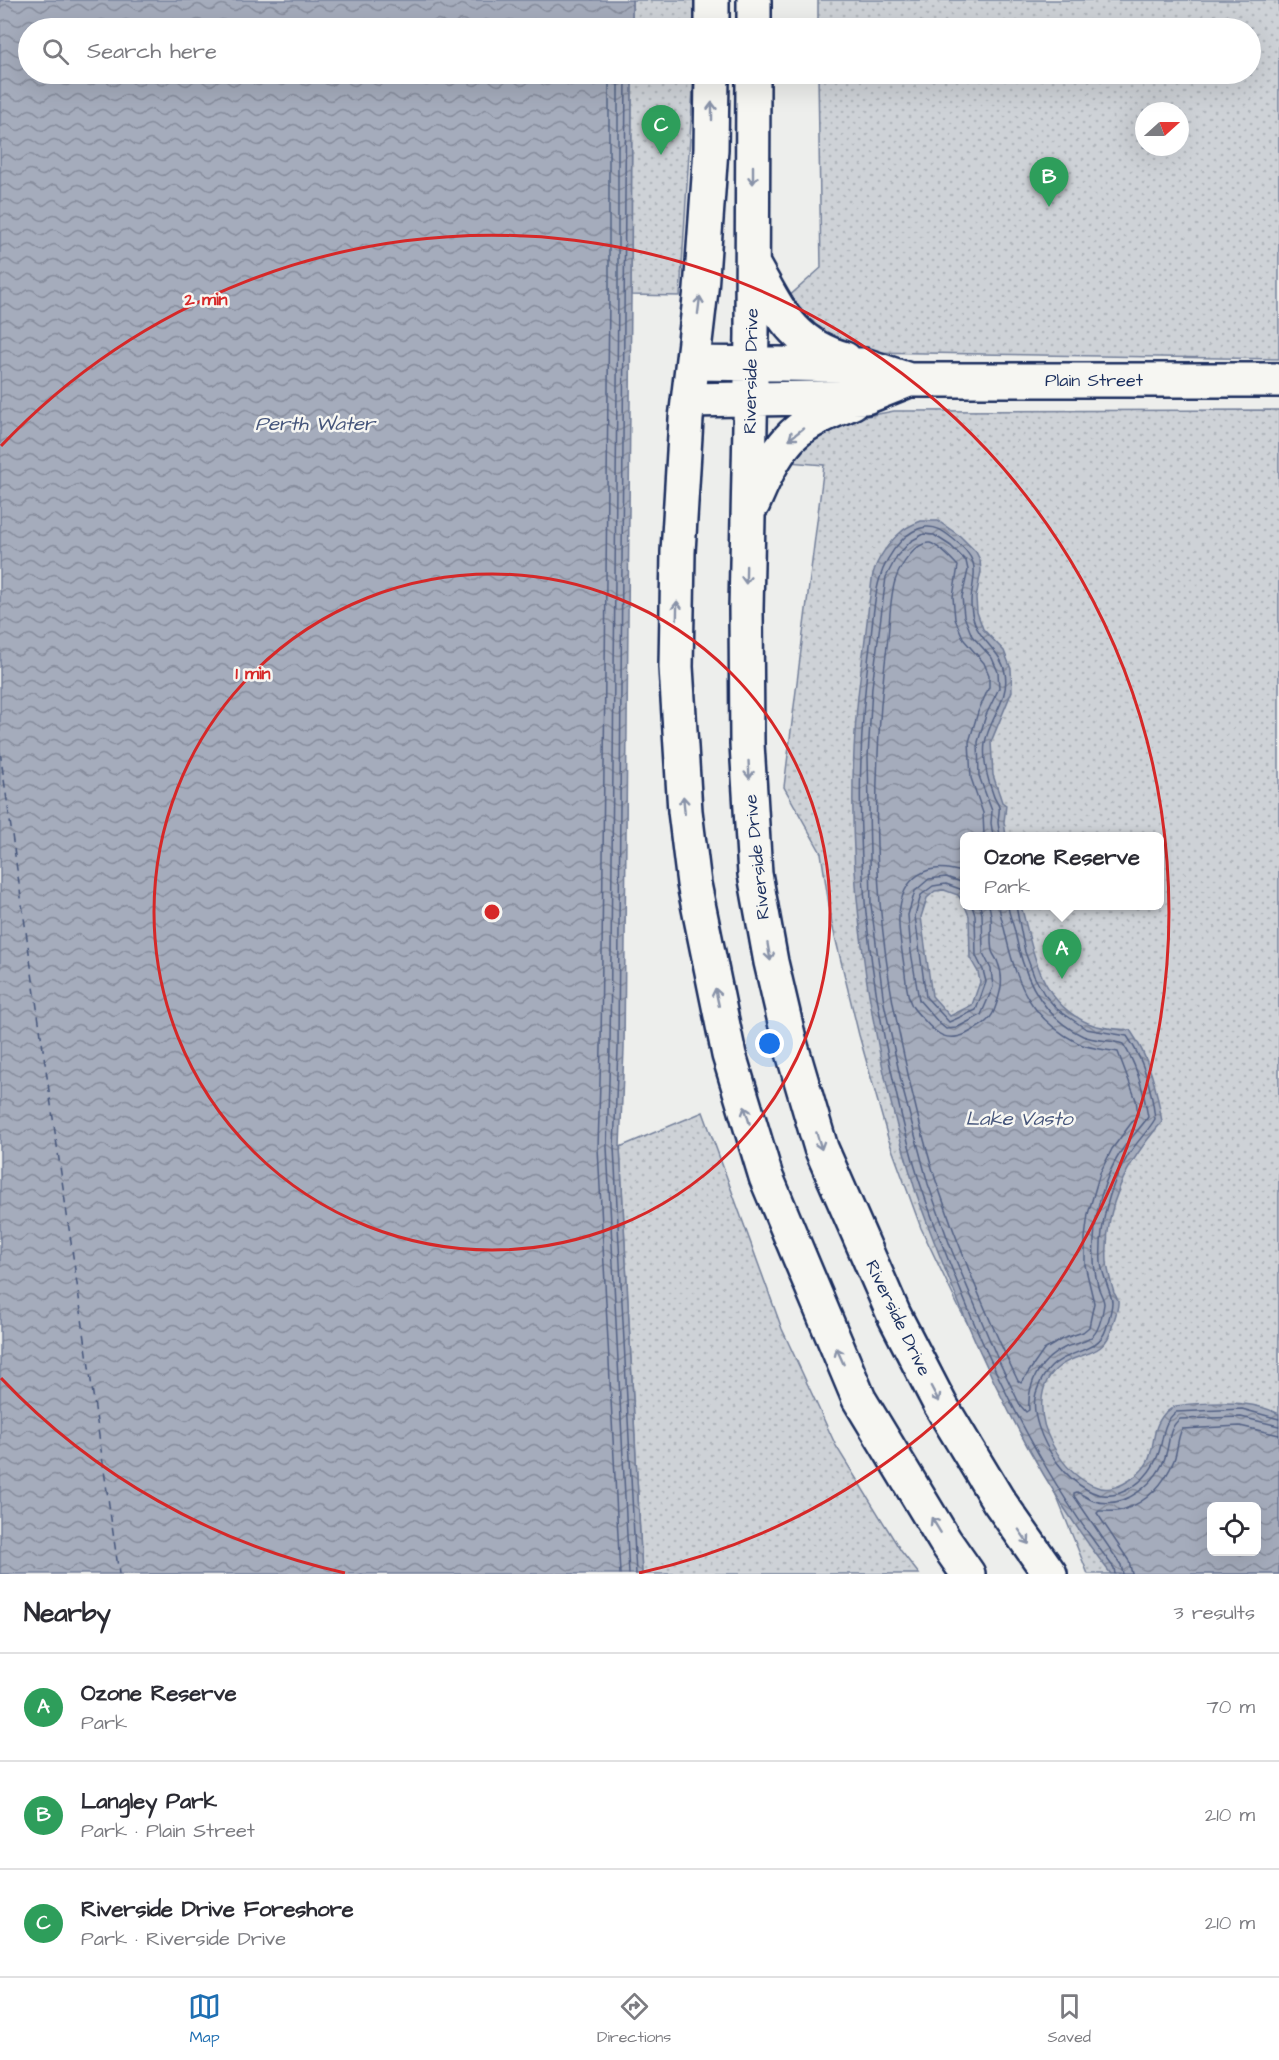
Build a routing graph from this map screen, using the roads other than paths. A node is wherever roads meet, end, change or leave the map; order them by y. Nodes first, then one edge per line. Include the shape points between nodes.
1 (712, 0) edge
2 (754, 0) edge
3 (712, 18) edge
4 (754, 18) edge
5 (712, 84) edge
6 (753, 84) edge
7 (752, 263) junction
8 (693, 363) junction
9 (751, 363) junction
10 (1279, 380) edge
11 (865, 381) junction
12 (750, 399) junction
13 (689, 400) junction
14 (747, 517) junction
15 (968, 1574) edge
16 (1050, 1574) edge

1 - 3 main road
2 - 4 main road
8 -> 5 main road via 711,149
6 -> 7 main road, Riverside Drive
7 - 9 main road, Riverside Drive
7 - 11 main road via 794,332
8 - 9 main road, Plain Street
8 - 13 main road
9 - 11 main road, Plain Street
9 - 12 main road, Riverside Drive
10 - 11 main road, Plain Street
11 - 12 main road, Plain Street
11 -> 14 main road via 790,437 767,471
12 - 13 main road, Plain Street
12 - 14 main road, Riverside Drive
15 -> 13 main road via 859,1399 766,1177 729,1054 694,884 679,721 678,552
14 -> 16 main road, Riverside Drive via 747,744 755,874 789,1040 821,1148 894,1316 957,1433

